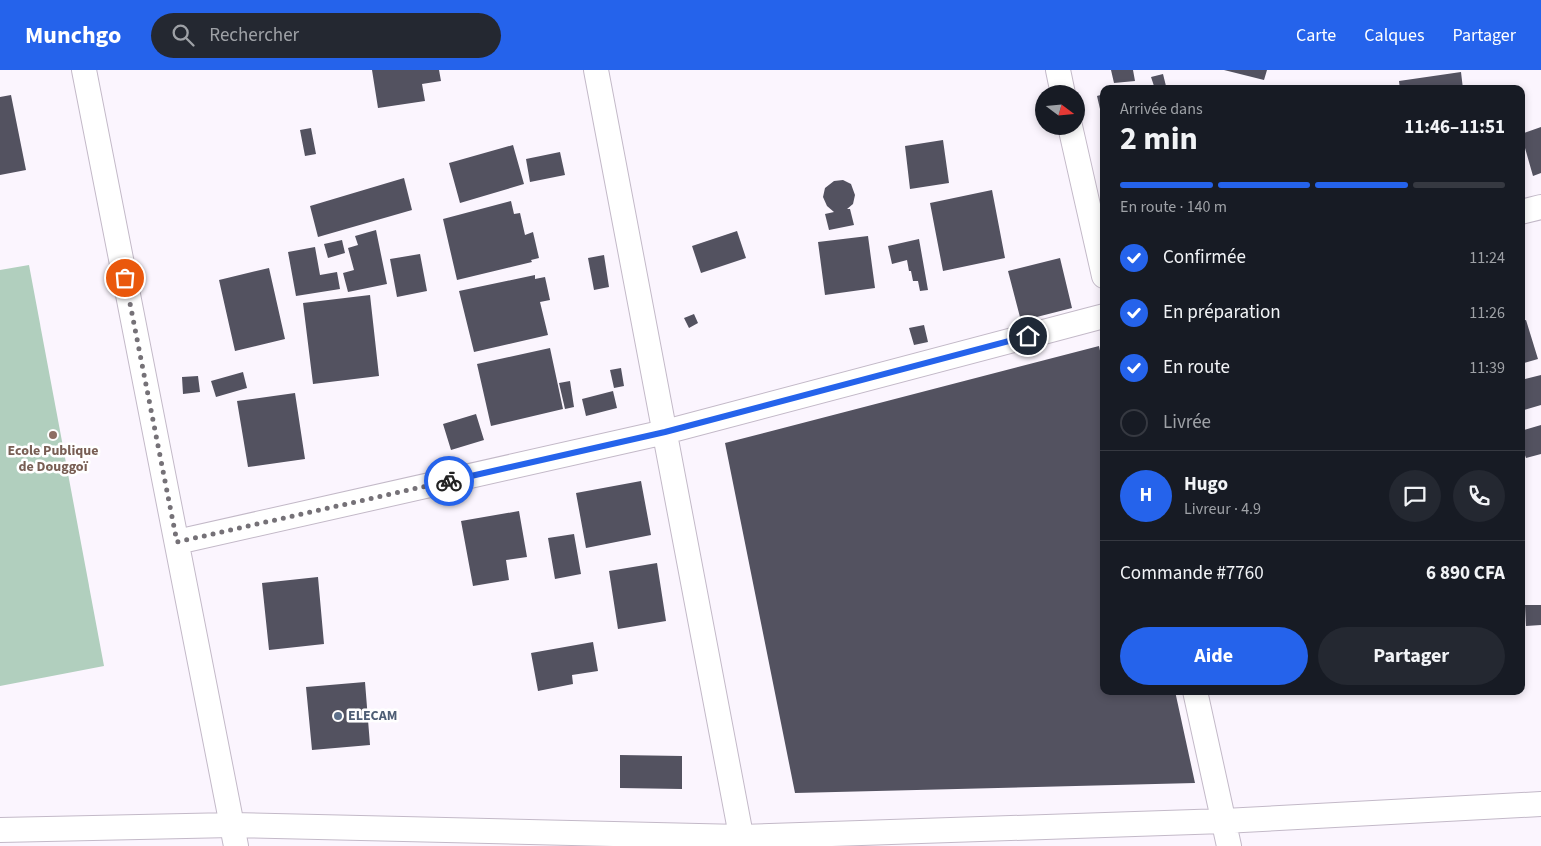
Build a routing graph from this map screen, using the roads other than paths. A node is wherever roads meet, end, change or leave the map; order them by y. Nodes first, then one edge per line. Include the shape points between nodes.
1 (84, 70) edge
2 (596, 70) edge
3 (1058, 70) edge
4 (1061, 85) edge
5 (1072, 135) edge
6 (1541, 207) edge
7 (1525, 211) edge
8 (1100, 258) edge
9 (1100, 317) edge
10 (665, 432) junction
11 (177, 542) junction
12 (1196, 695) edge
13 (1541, 804) edge
14 (1224, 821) junction
15 (0, 830) edge
16 (234, 836) edge
17 (742, 842) edge
18 (1229, 846) edge

1 - 11 street
2 - 10 street
3 - 4 street
5 - 8 street
6 - 7 street
9 - 10 street
10 - 11 street
10 - 17 street
11 - 16 street
12 - 14 street
13 - 14 street
14 - 17 street
14 - 18 street
15 - 16 street
16 - 17 street

